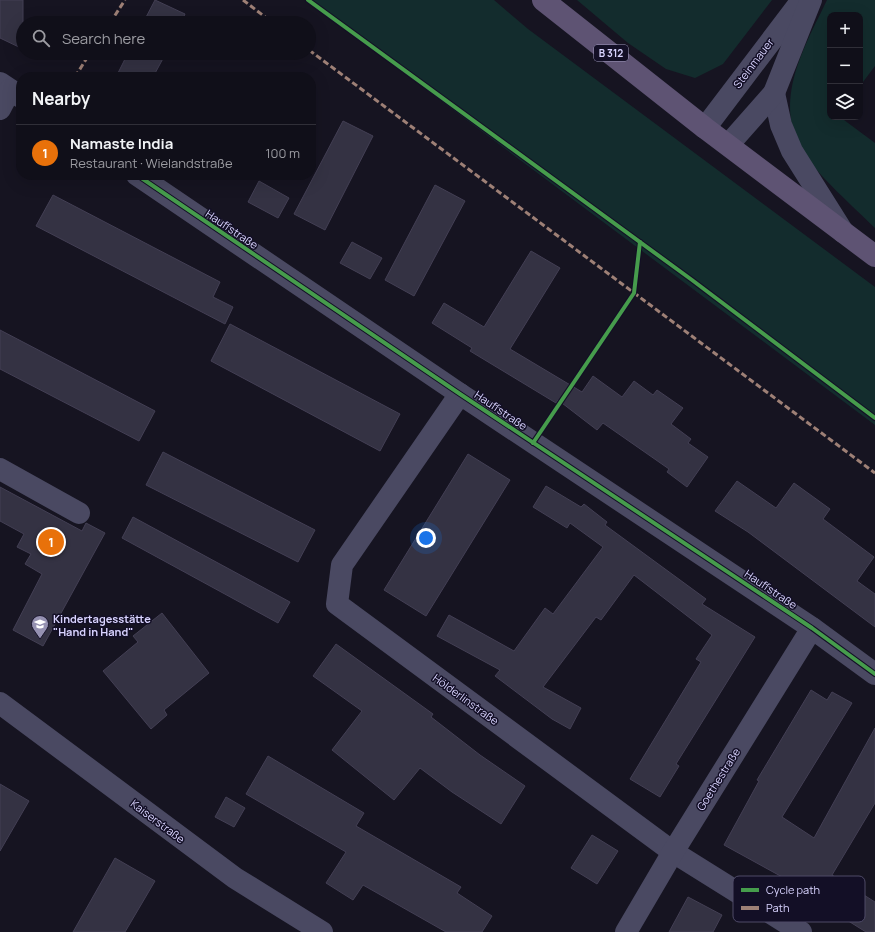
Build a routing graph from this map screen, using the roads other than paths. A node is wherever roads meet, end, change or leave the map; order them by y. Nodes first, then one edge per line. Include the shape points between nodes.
1 (543, 0) edge
2 (802, 0) edge
3 (811, 0) edge
4 (10, 90) edge
5 (774, 93) junction
6 (0, 109) edge
7 (705, 128) junction
8 (729, 144) junction
9 (143, 180) edge
10 (844, 233) junction
11 (875, 256) edge
12 (460, 394) junction
13 (0, 469) edge
14 (79, 513) dead end
15 (812, 628) junction
16 (875, 674) edge
17 (0, 703) edge
18 (673, 852) junction
19 (733, 890) edge
20 (784, 922) edge
21 (322, 932) edge
22 (626, 932) edge
23 (800, 932) edge

1 - 7 main road, B 312
2 - 7 street, Steinmauer
3 - 5 street
4 - 6 street
5 - 8 street
5 - 10 street via 781,125 792,151
7 - 8 main road, B 312
8 - 10 main road, B 312
9 - 12 street, Hauffstraße
10 - 11 main road, B 312
12 - 15 street, Hauffstraße
12 - 18 street, Hölderlinstraße via 342,565 337,604
13 - 14 street
15 - 16 street, Hauffstraße
15 - 18 street, Goethestraße
17 - 21 street, Kaiserstraße via 235,878
18 - 19 street, Hölderlinstraße
18 - 22 street, Goethestraße
20 - 23 street, Hölderlinstraße

